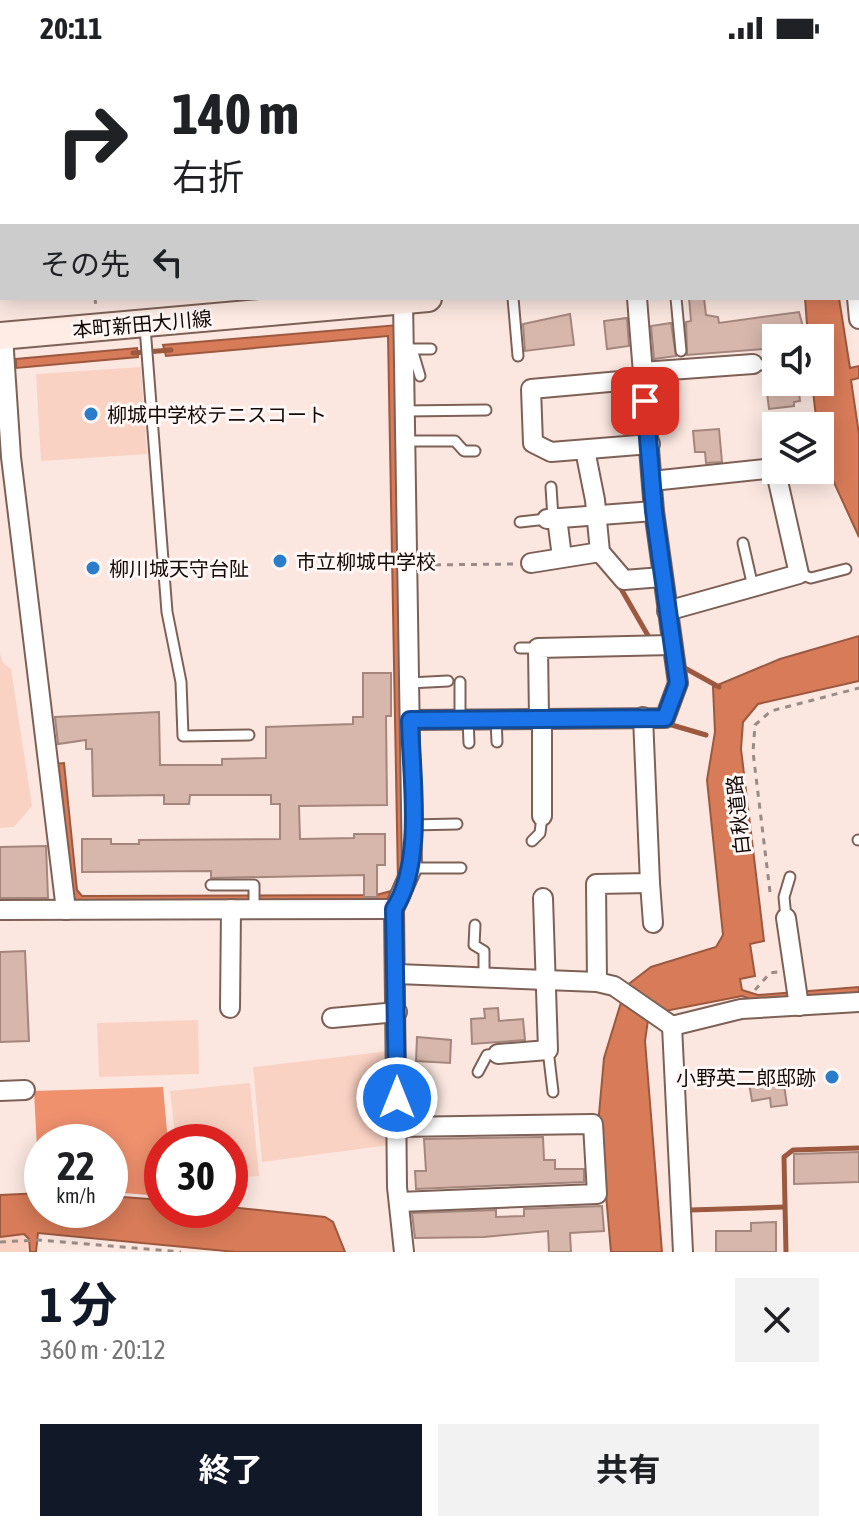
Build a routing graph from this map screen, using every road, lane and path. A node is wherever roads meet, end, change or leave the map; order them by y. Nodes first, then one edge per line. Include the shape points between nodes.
1 (95, 300) edge
2 (388, 300) edge
3 (415, 300) edge
4 (513, 300) edge
5 (637, 300) edge
6 (676, 300) edge
7 (282, 304) edge
8 (96, 308) dead end
9 (146, 334) junction
10 (408, 349) junction
11 (431, 349) dead end
12 (3, 350) edge
13 (681, 351) dead end
14 (518, 356) dead end
15 (753, 364) joint
16 (762, 365) edge
17 (642, 375) junction
18 (420, 376) dead end
19 (486, 410) dead end
20 (405, 411) junction
21 (405, 441) junction
22 (650, 444) junction
23 (585, 450) junction
24 (475, 451) dead end
25 (652, 481) junction
26 (551, 487) dead end
27 (654, 511) junction
28 (596, 515) junction
29 (552, 519) junction
30 (520, 522) dead end
31 (743, 543) dead end
32 (600, 552) junction
33 (562, 557) junction
34 (531, 563) joint
35 (409, 565) junction
36 (846, 569) dead end
37 (799, 574) junction
38 (662, 577) junction
39 (753, 587) junction
40 (667, 611) junction
41 (672, 645) junction
42 (448, 681) dead end
43 (460, 682) dead end
44 (409, 683) junction
45 (859, 688) edge
46 (540, 718) junction
47 (496, 719) junction
48 (643, 722) junction
49 (466, 723) junction
50 (410, 725) junction
51 (249, 735) dead end
52 (497, 742) dead end
53 (469, 743) dead end
54 (542, 816) joint
55 (457, 824) dead end
56 (411, 825) junction
57 (532, 841) dead end
58 (412, 868) junction
59 (461, 868) dead end
60 (790, 877) dead end
61 (650, 883) junction
62 (211, 885) dead end
63 (771, 897) dead end
64 (543, 898) dead end
65 (254, 902) junction
66 (231, 909) junction
67 (394, 909) junction
68 (0, 910) edge
69 (66, 910) junction
70 (786, 918) joint
71 (653, 923) dead end
72 (475, 925) dead end
73 (397, 974) junction
74 (484, 977) junction
75 (543, 979) junction
76 (783, 980) dead end
77 (597, 982) junction
78 (760, 985) junction
79 (765, 988) dead end
80 (754, 992) dead end
81 (859, 1002) edge
82 (799, 1006) junction
83 (230, 1008) dead end
84 (397, 1012) junction
85 (332, 1018) dead end
86 (672, 1026) junction
87 (548, 1050) junction
88 (498, 1054) joint
89 (478, 1072) dead end
90 (25, 1090) dead end
91 (0, 1091) edge
92 (553, 1092) dead end
93 (397, 1127) junction
94 (399, 1202) junction
95 (0, 1242) edge
96 (181, 1252) edge
97 (404, 1252) edge
98 (683, 1252) edge

1 - 8 path
2 - 7 main road, 本町新田大川線
3 - 10 street
4 - 14 lane
5 - 17 street
6 - 13 lane
7 - 9 main road, 本町新田大川線
9 - 12 main road, 本町新田大川線
9 - 51 lane via 167,612 181,682 183,736
10 - 11 lane
10 - 18 lane
10 - 20 street
12 - 69 street via 11,457
15 - 16 lane
15 - 17 street
17 - 22 street
17 - 23 street via 531,389 533,443 551,452
19 - 20 lane
20 - 21 street
21 - 24 lane via 455,441 464,451
21 - 35 street
22 - 23 street
22 - 25 street
23 - 28 street
25 - 27 street
25 - 37 street via 775,468
26 - 29 lane
27 - 28 street
27 - 38 street
28 - 29 street
28 - 32 street
29 - 30 lane
29 - 33 street
31 - 39 lane
32 - 33 street
32 - 38 street via 624,580
33 - 34 street
34 - 35 path
35 - 44 street
36 - 37 lane via 811,578
37 - 39 street
38 - 40 street
39 - 40 street
40 - 41 street
41 - 46 street via 529,648
41 - 48 street via 678,683 665,718
42 - 44 lane
43 - 49 lane
44 - 50 street
45 - 63 path, 白秋道路 via 771,711 755,725 753,752
46 - 47 street
46 - 48 street
46 - 54 street
47 - 49 street
47 - 52 lane
48 - 61 street
49 - 50 street
49 - 53 lane
50 - 56 street
54 - 57 lane via 540,833
55 - 56 lane
56 - 58 street
58 - 59 lane
58 - 67 street
60 - 70 lane via 784,897
61 - 71 street
61 - 77 street via 596,884
62 - 65 lane via 254,885
64 - 75 street
65 - 66 street
65 - 67 street
66 - 69 street
66 - 83 street
67 - 73 street
68 - 69 street
70 - 82 street
72 - 74 lane via 474,945 484,951
73 - 74 street
73 - 84 street
74 - 75 street
75 - 77 street
75 - 87 street
76 - 78 path via 782,971 770,973
77 - 86 street via 614,986
78 - 79 path
78 - 80 path
81 - 82 street
82 - 86 street via 741,1009
84 - 85 street
84 - 93 street
86 - 98 street
87 - 88 street
87 - 92 lane
88 - 89 lane via 487,1055
90 - 91 street
93 - 94 street
93 - 94 street via 593,1124 597,1194
94 - 97 street
95 - 96 path via 38,1240

